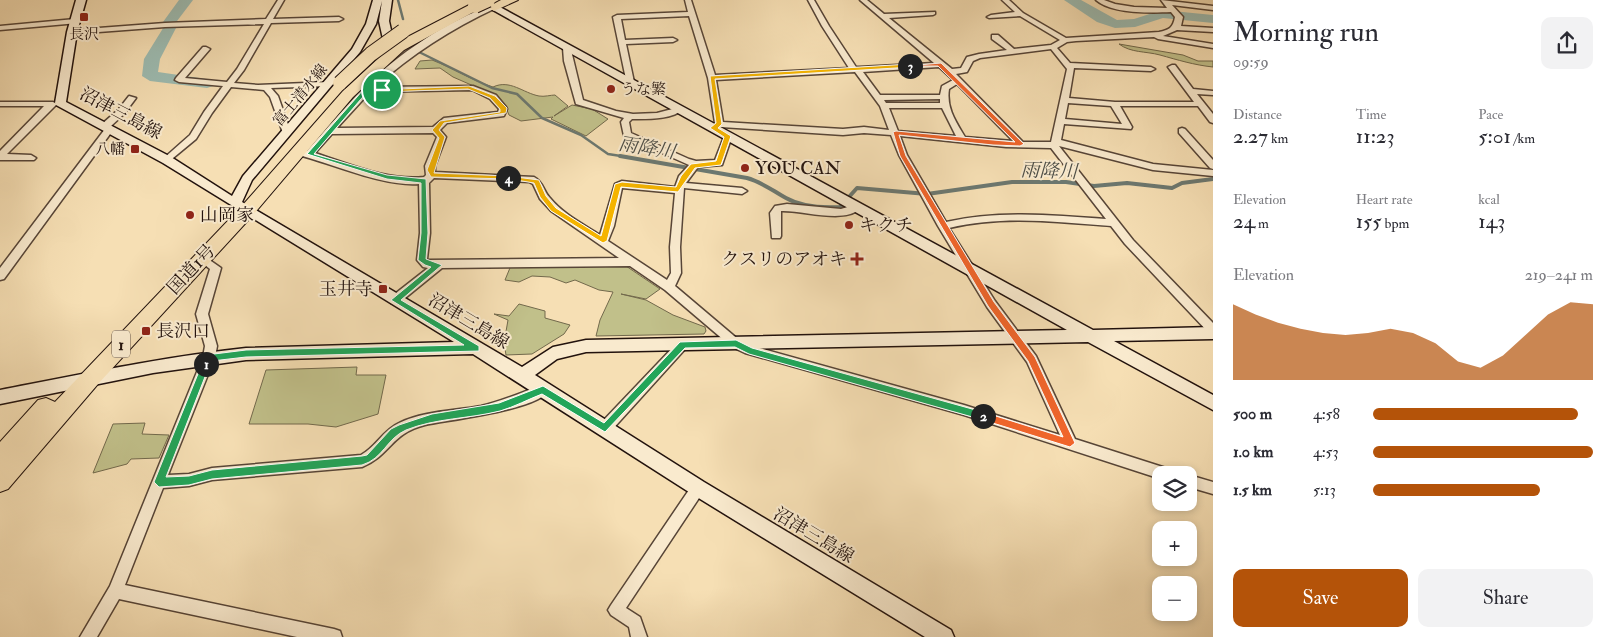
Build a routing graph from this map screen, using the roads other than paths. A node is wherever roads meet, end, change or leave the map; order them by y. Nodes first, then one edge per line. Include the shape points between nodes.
1 (81, 0) edge
2 (281, 0) edge
3 (378, 0) edge
4 (387, 0) edge
5 (512, 0) edge
6 (688, 0) edge
7 (811, 0) edge
8 (863, 0) edge
9 (1005, 0) edge
10 (1099, 0) edge
11 (1132, 0) edge
12 (1165, 1) edge
13 (478, 2) edge
14 (1213, 8) edge
15 (1142, 9) junction
16 (933, 13) dead end
17 (1175, 13) junction
18 (692, 14) junction
19 (1021, 14) junction
20 (882, 16) junction
21 (991, 17) dead end
22 (339, 19) dead end
23 (269, 22) junction
24 (73, 26) junction
25 (0, 28) edge
26 (1176, 28) junction
27 (1213, 30) edge
28 (1154, 36) junction
29 (995, 37) dead end
30 (673, 40) dead end
31 (1065, 40) junction
32 (622, 42) junction
33 (1213, 46) edge
34 (567, 48) junction
35 (1053, 48) junction
36 (206, 49) dead end
37 (1013, 52) junction
38 (391, 54) junction
39 (940, 64) junction
40 (1069, 66) junction
41 (1172, 67) dead end
42 (856, 69) junction
43 (1152, 69) dead end
44 (950, 72) junction
45 (712, 78) junction
46 (957, 81) junction
47 (630, 82) junction
48 (230, 84) junction
49 (334, 84) junction
50 (262, 86) junction
51 (366, 90) junction
52 (1189, 91) junction
53 (1213, 92) edge
54 (132, 98) dead end
55 (877, 98) junction
56 (1064, 100) junction
57 (944, 101) junction
58 (0, 104) edge
59 (55, 104) junction
60 (1114, 104) junction
61 (1199, 104) junction
62 (884, 106) junction
63 (680, 110) junction
64 (630, 115) junction
65 (1213, 120) edge
66 (1061, 121) junction
67 (716, 126) junction
68 (107, 127) junction
69 (436, 130) junction
70 (330, 131) junction
71 (1182, 131) dead end
72 (896, 132) junction
73 (287, 133) junction
74 (728, 136) junction
75 (962, 140) junction
76 (1055, 143) junction
77 (1020, 144) junction
78 (304, 153) junction
79 (0, 157) edge
80 (31, 158) dead end
81 (167, 160) junction
82 (695, 164) junction
83 (1213, 166) edge
84 (1213, 173) edge
85 (428, 178) junction
86 (679, 187) junction
87 (742, 191) dead end
88 (241, 207) junction
89 (857, 207) junction
90 (1114, 223) junction
91 (943, 226) junction
92 (776, 236) dead end
93 (603, 241) junction
94 (201, 258) junction
95 (632, 262) junction
96 (438, 265) junction
97 (969, 269) junction
98 (0, 276) edge
99 (669, 287) junction
100 (395, 300) junction
101 (1213, 332) edge
102 (1090, 336) junction
103 (1014, 339) junction
104 (683, 344) junction
105 (736, 344) junction
106 (476, 348) junction
107 (209, 357) junction
108 (523, 376) junction
109 (90, 378) junction
110 (68, 384) junction
111 (543, 390) junction
112 (0, 397) edge
113 (1213, 403) edge
114 (605, 428) junction
115 (1070, 443) junction
116 (0, 459) edge
117 (1152, 470) edge
118 (0, 481) edge
119 (159, 482) junction
120 (1197, 483) edge
121 (698, 488) junction
122 (1213, 488) edge
123 (115, 591) junction
124 (88, 637) edge
125 (334, 637) edge
126 (639, 637) edge
127 (944, 637) edge

1 - 24 street, 沼津三島線
2 - 23 street
3 - 49 street, 富士清水線 via 364,38
4 - 38 street via 384,22
5 - 13 highway
6 - 18 street
7 - 42 street via 818,16
8 - 20 street
9 - 19 street
10 - 15 street via 1106,6
11 - 15 street
12 - 14 street
12 - 17 street
13 - 34 street
13 - 38 highway, 国道1号 / 1
13 - 49 highway, 国道1号 / 1, bridge via 403,31
13 - 51 street via 455,25 418,46
15 - 17 street
16 - 20 street
17 - 26 street
18 - 32 street via 617,17
18 - 45 street
19 - 21 street
19 - 31 street
20 - 39 street
22 - 23 street
23 - 24 street
23 - 48 street
24 - 25 street
24 - 59 street, 沼津三島線
26 - 27 street
26 - 28 street
28 - 31 street via 1109,35
28 - 33 street
29 - 37 street
30 - 32 street
31 - 35 street
32 - 47 street
34 - 47 street
34 - 64 street via 579,102 615,114
35 - 37 street
35 - 40 street
36 - 48 street via 179,80
37 - 44 street via 979,56 970,59 964,70
38 - 78 highway, 国道1号 / 1 via 348,94
39 - 42 street
39 - 44 street
40 - 43 street
40 - 56 street via 1071,74
41 - 52 street
42 - 45 street
42 - 55 street
44 - 46 street
45 - 67 street
46 - 57 street via 945,88
46 - 77 street
47 - 63 street
48 - 50 street
48 - 81 street via 189,142
49 - 50 street
49 - 73 street, 富士清水線
49 - 88 highway, 国道1号 / 1
50 - 73 street via 274,96
51 - 69 street via 473,88 492,97 504,108 501,114 444,120
51 - 70 street
52 - 53 street
52 - 61 street
54 - 68 street
55 - 57 street
55 - 62 street
56 - 60 street
56 - 66 street
57 - 62 street
57 - 75 street
58 - 59 street
59 - 68 street, 沼津三島線
59 - 79 street
60 - 61 street
60 - 66 street via 1128,127
61 - 65 street
62 - 72 street
63 - 64 street via 658,115
63 - 67 street
64 - 82 street via 625,122 627,134
66 - 76 street
67 - 72 street
67 - 74 street
68 - 81 street, 沼津三島線
68 - 98 street
69 - 70 street
69 - 85 street via 442,137
70 - 78 street
71 - 83 street
72 - 75 street
72 - 91 street via 903,156
73 - 88 street, 富士清水線 via 247,180
74 - 82 street via 719,163
74 - 89 street
75 - 77 street
76 - 77 street
76 - 84 street via 1153,167
76 - 90 street
78 - 85 street via 387,177
78 - 88 highway, 国道1号 / 1
79 - 80 street
81 - 88 street, 沼津三島線
82 - 86 street
85 - 93 street via 537,182 543,197 554,209
85 - 96 street via 422,260
86 - 87 street
86 - 93 street via 618,186
86 - 99 street via 676,273
88 - 94 highway, 国道1号 / 1
88 - 100 street, 沼津三島線 via 375,285
88 - 110 highway, 国道1号 / 1
89 - 92 street via 841,212 778,208 775,213
89 - 97 street
90 - 91 street via 991,217 968,218
90 - 101 street
91 - 97 street
93 - 95 street
94 - 107 street via 216,268 202,314 211,346
94 - 109 highway, 国道1号 / 1
95 - 96 street
95 - 99 street
96 - 100 street
97 - 102 street
97 - 103 street
99 - 105 street
100 - 106 street, 沼津三島線
101 - 102 street
102 - 103 street
102 - 113 street
103 - 105 street
103 - 115 street via 1032,359
104 - 105 street
104 - 108 street via 563,349 551,354
104 - 114 street
105 - 115 street
106 - 107 street
106 - 108 street, 沼津三島線
107 - 109 street
107 - 119 street
108 - 111 street, 沼津三島線
109 - 110 street
109 - 118 highway, 国道1号 / 1
110 - 112 street
110 - 116 highway, 国道1号 / 1
111 - 114 street, 沼津三島線
111 - 119 street via 500,407 432,418 402,428 394,432 370,458 362,461 212,474
114 - 121 street, 沼津三島線
115 - 117 street
119 - 123 street
120 - 122 street
121 - 126 street via 616,610 635,622
121 - 127 street, 沼津三島線
123 - 124 street
123 - 125 street

